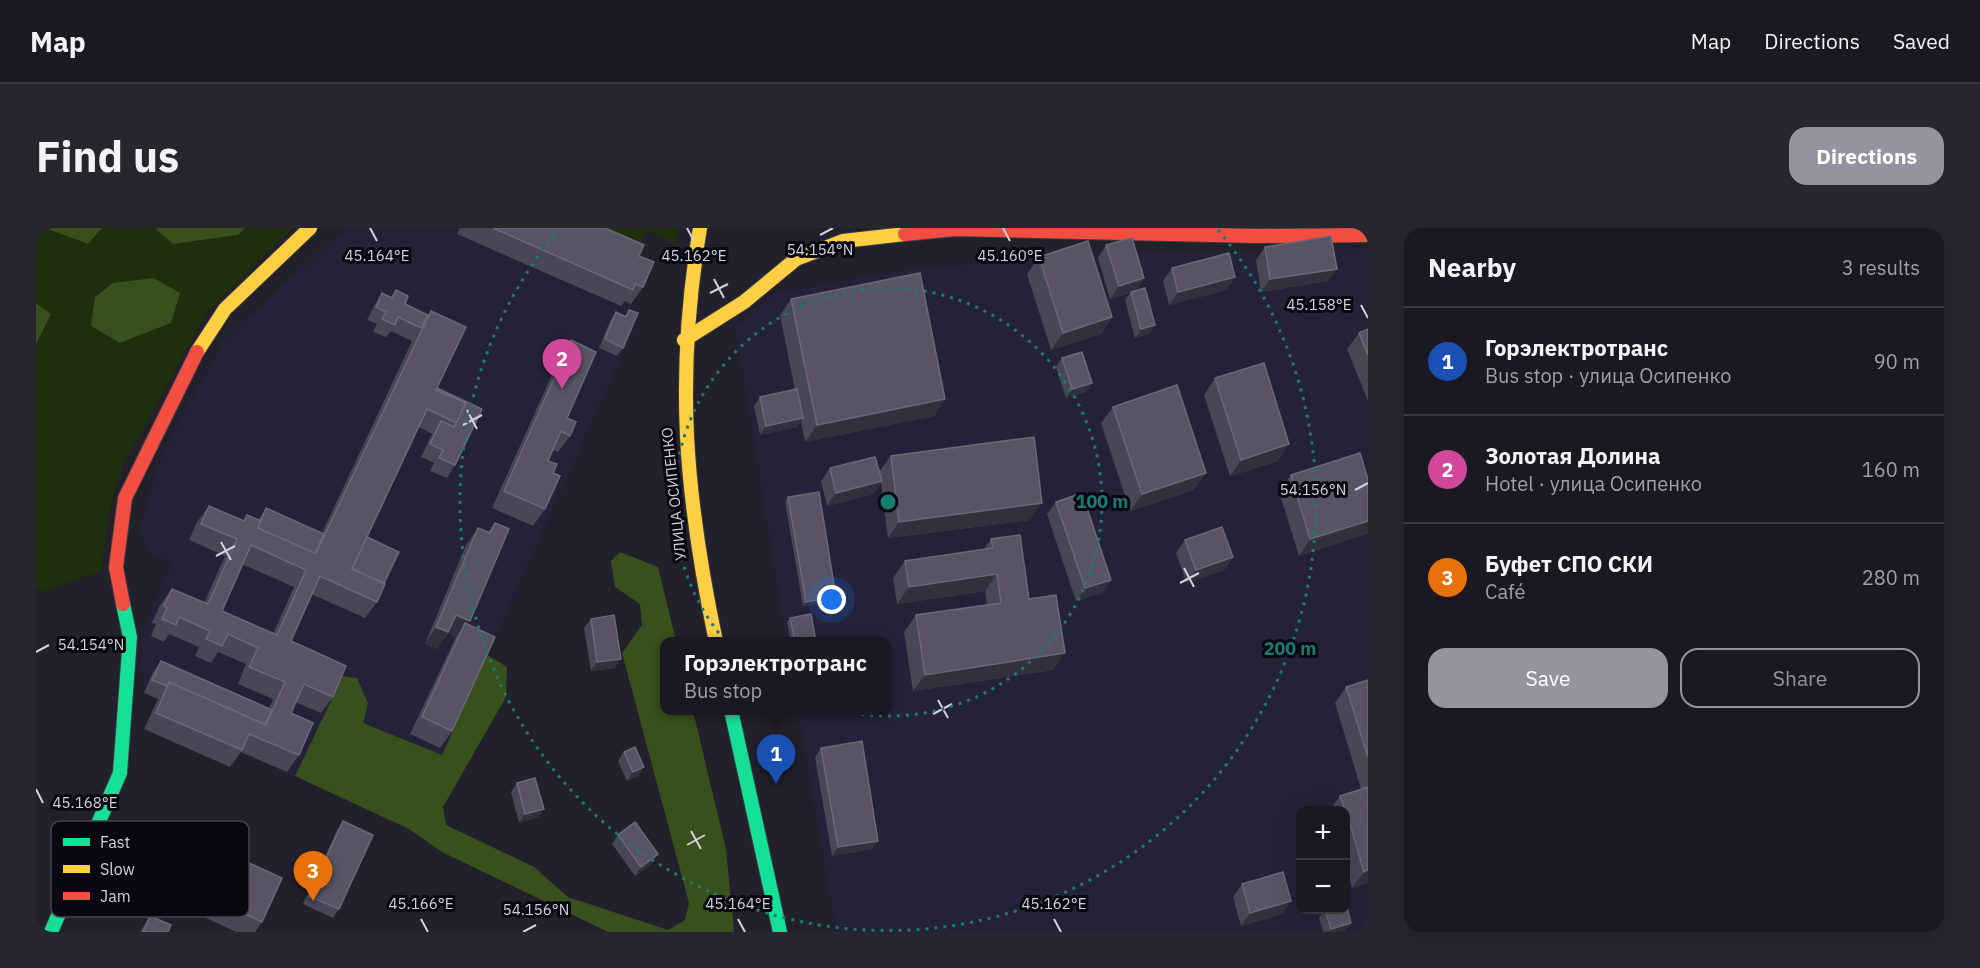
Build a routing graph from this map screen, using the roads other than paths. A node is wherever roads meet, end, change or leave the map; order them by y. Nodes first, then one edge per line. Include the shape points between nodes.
1 (310, 228) edge
2 (700, 228) edge
3 (1368, 235) edge
4 (684, 340) junction
5 (715, 637) edge
6 (732, 715) edge
7 (99, 821) edge
8 (58, 917) edge
9 (51, 932) edge
10 (780, 932) edge

1 - 7 street via 225,309 195,355 125,498 116,567 130,637 120,773
2 - 4 street, УЛИЦА ОСИПЕНКО
3 - 4 street via 956,229 843,241 796,259 744,302
4 - 5 street, УЛИЦА ОСИПЕНКО via 682,406 686,469 700,571
6 - 10 street
8 - 9 street

